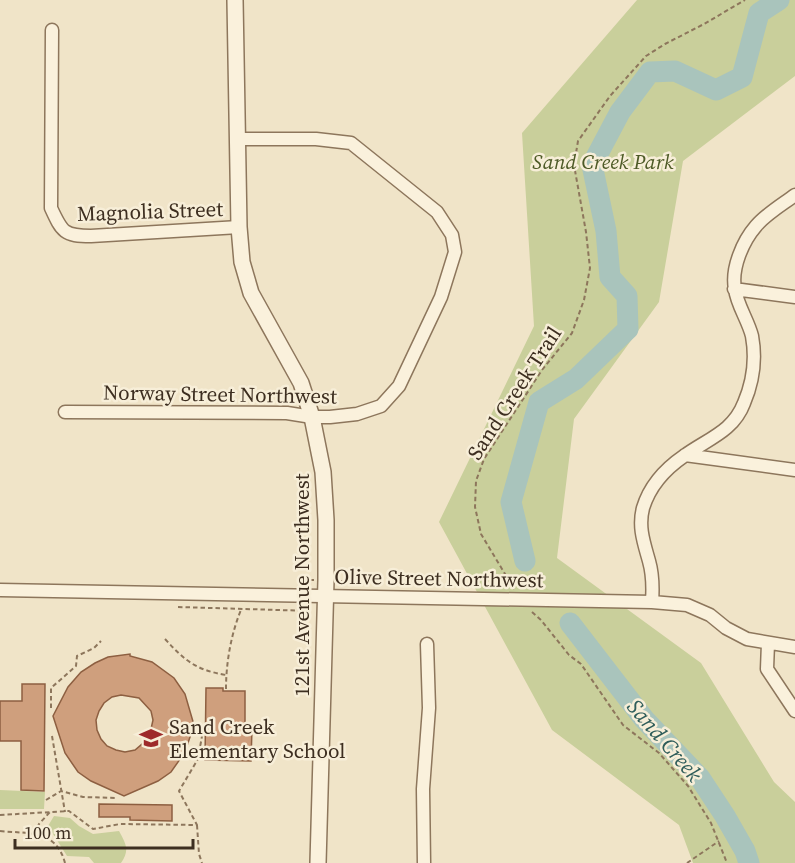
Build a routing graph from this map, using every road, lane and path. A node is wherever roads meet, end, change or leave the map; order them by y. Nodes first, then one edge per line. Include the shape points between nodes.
1 (235, 0) edge
2 (745, 0) edge
3 (52, 30) dead end
4 (238, 139) junction
5 (795, 195) edge
6 (239, 227) junction
7 (734, 289) junction
8 (795, 297) edge
9 (65, 412) dead end
10 (312, 417) junction
11 (685, 455) junction
12 (795, 470) edge
13 (514, 589) dead end
14 (0, 590) edge
15 (326, 595) junction
16 (652, 602) junction
17 (178, 607) dead end
18 (528, 608) dead end
19 (241, 610) junction
20 (308, 611) dead end
21 (165, 639) dead end
22 (101, 641) dead end
23 (768, 643) junction
24 (427, 644) dead end
25 (795, 647) edge
26 (226, 675) junction
27 (226, 689) dead end
28 (51, 708) dead end
29 (795, 711) edge
30 (52, 736) dead end
31 (202, 736) dead end
32 (61, 791) junction
33 (116, 798) dead end
34 (46, 800) dead end
35 (50, 812) junction
36 (65, 812) junction
37 (0, 815) edge
38 (197, 825) junction
39 (0, 831) edge
40 (34, 834) junction
41 (720, 840) junction
42 (66, 863) edge
43 (202, 863) edge
44 (318, 863) edge
45 (424, 863) edge
46 (687, 863) edge
47 (727, 863) edge

1 - 4 street, 121st Avenue Northwest
2 - 13 path, Sand Creek Trail via 646,56 610,96 578,141 574,165 590,268 585,300 572,333 542,370 484,459 476,480 475,507 482,534
3 - 6 street, Magnolia Street via 51,208 60,230 73,236 91,236
4 - 6 street, 121st Avenue Northwest
4 - 10 street, Norway Street Northwest via 316,138 351,143 437,212 452,235 455,252 441,297 399,386 381,406 357,414
5 - 7 street via 756,225 743,246
6 - 10 street, 121st Avenue Northwest via 242,262 251,293 301,383
7 - 8 street
7 - 11 street via 751,335 754,365 744,405 730,425
9 - 10 street, Norway Street Northwest via 287,413
10 - 15 street, 121st Avenue Northwest via 323,472
11 - 12 street
11 - 16 street via 660,476 643,510 641,535 652,577
14 - 15 street, Olive Street Northwest
15 - 16 street, Olive Street Northwest
15 - 44 street, 121st Avenue Northwest
16 - 23 street, Olive Street Northwest via 687,605 747,639
17 - 19 path
18 - 41 path via 581,664 623,726 673,768
19 - 20 path
19 - 26 path
21 - 26 path via 196,667
22 - 28 path via 77,656 76,666 51,688
23 - 25 street, Olive Street Northwest
23 - 29 street via 767,669
24 - 45 street
26 - 27 path
30 - 32 path
31 - 38 path via 198,759 179,791
32 - 33 path via 83,797
32 - 34 path
32 - 36 path
35 - 36 path
35 - 37 path
35 - 40 path
36 - 38 path via 93,829 120,824
38 - 43 path
39 - 40 path
40 - 42 path via 53,841
41 - 46 path
41 - 47 path

